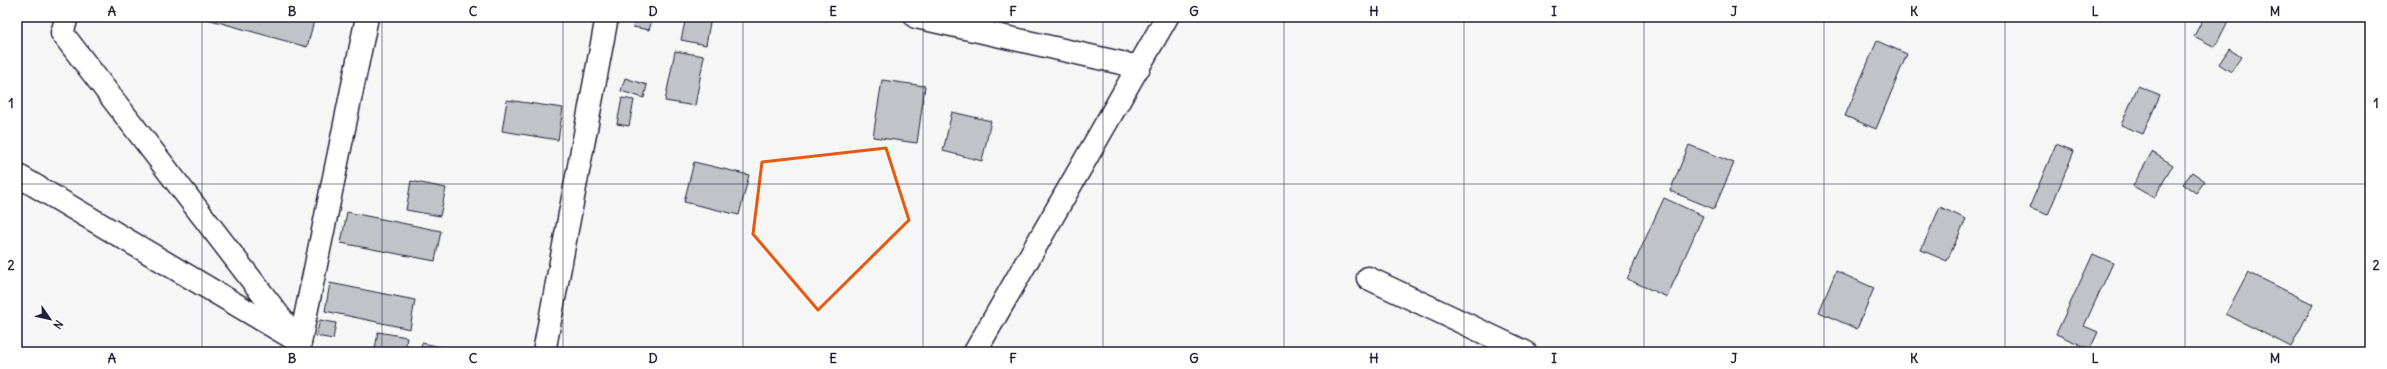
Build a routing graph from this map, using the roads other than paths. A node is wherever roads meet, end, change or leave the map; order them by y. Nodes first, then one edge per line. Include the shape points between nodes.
1 (67, 17) edge
2 (367, 17) edge
3 (607, 17) edge
4 (916, 17) edge
5 (1167, 17) edge
6 (1139, 67) junction
7 (17, 175) edge
8 (1368, 278) dead end
9 (299, 347) edge
10 (544, 352) edge
11 (975, 352) edge
12 (1525, 352) edge

1 - 9 street via 62,33
2 - 9 street
3 - 10 street
4 - 6 street
5 - 6 street
6 - 11 street
7 - 9 street
8 - 12 street

